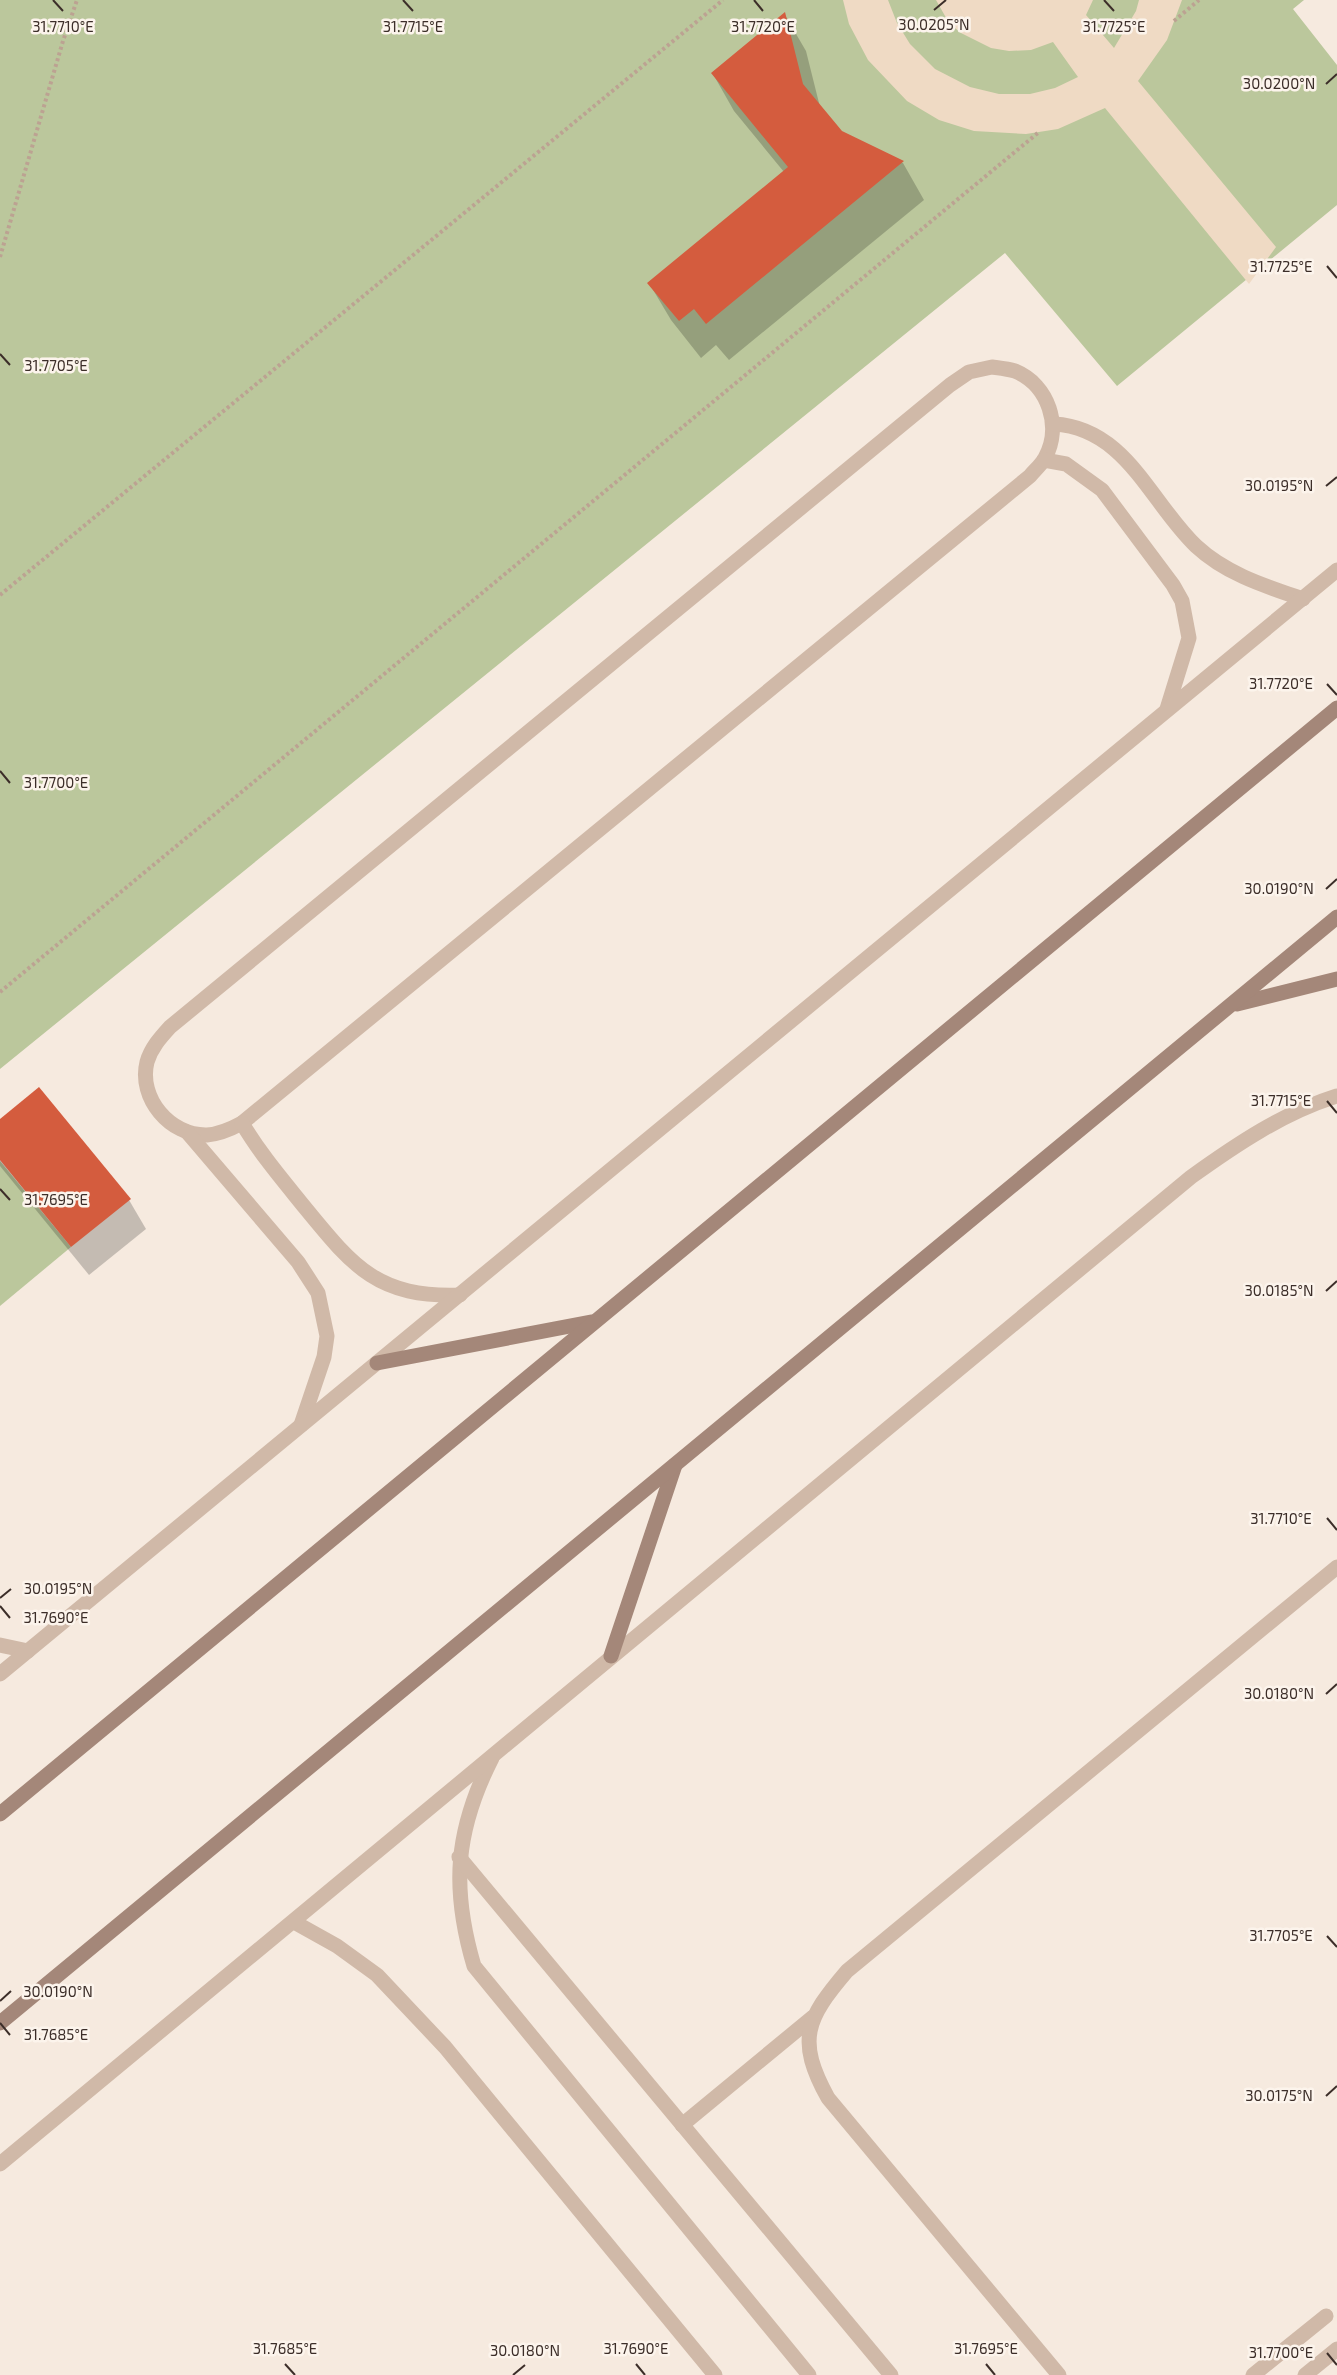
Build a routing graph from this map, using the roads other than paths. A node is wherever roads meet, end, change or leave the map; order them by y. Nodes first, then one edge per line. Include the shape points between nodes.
1 (1054, 424) junction
2 (1044, 460) junction
3 (1337, 570) edge
4 (1303, 599) junction
5 (1337, 708) edge
6 (1167, 709) junction
7 (1337, 917) edge
8 (1337, 979) edge
9 (1232, 1005) junction
10 (1337, 1096) edge
11 (242, 1123) junction
12 (187, 1132) junction
13 (460, 1295) junction
14 (594, 1321) junction
15 (377, 1363) junction
16 (302, 1425) junction
17 (675, 1464) junction
18 (1337, 1567) edge
19 (0, 1645) edge
20 (28, 1651) junction
21 (611, 1656) junction
22 (0, 1674) edge
23 (496, 1751) junction
24 (0, 1814) edge
25 (459, 1857) junction
26 (294, 1922) junction
27 (813, 2017) junction
28 (0, 2023) edge
29 (682, 2125) junction
30 (0, 2164) edge
31 (1326, 2316) dead end
32 (1337, 2349) edge
33 (715, 2375) edge
34 (809, 2375) edge
35 (891, 2375) edge
36 (1059, 2375) edge
37 (1252, 2375) edge
38 (1305, 2375) edge

1 - 2 street
1 - 4 street via 1084,429 1115,447 1183,531 1213,560 1255,582
1 - 12 street via 1048,402 1034,383 1015,371 992,367 969,372 950,386 170,1028 155,1043 147,1063 147,1085 154,1105 168,1122
2 - 6 street via 1066,464 1102,490 1182,601 1189,638
2 - 11 street via 1030,476
3 - 4 street
4 - 6 street
5 - 14 main road
6 - 13 street
7 - 9 main road
8 - 9 main road
9 - 17 main road
10 - 21 street via 1312,1104 1249,1136 1191,1177
11 - 12 street via 215,1133
11 - 13 street via 264,1157 358,1268 407,1292
12 - 16 street via 298,1262 318,1293 327,1336
13 - 15 street
14 - 15 main road
14 - 24 main road
15 - 16 street
16 - 20 street
17 - 21 main road
17 - 28 main road
18 - 27 street via 848,1971 824,1997
19 - 20 street
20 - 22 street
21 - 23 street
23 - 25 street via 478,1786
23 - 26 street
25 - 29 street
25 - 34 street via 458,1894 474,1966
26 - 30 street
26 - 33 street via 377,1975 445,2047
27 - 29 street
27 - 36 street via 808,2055 828,2098
29 - 35 street
31 - 37 street
32 - 38 street

